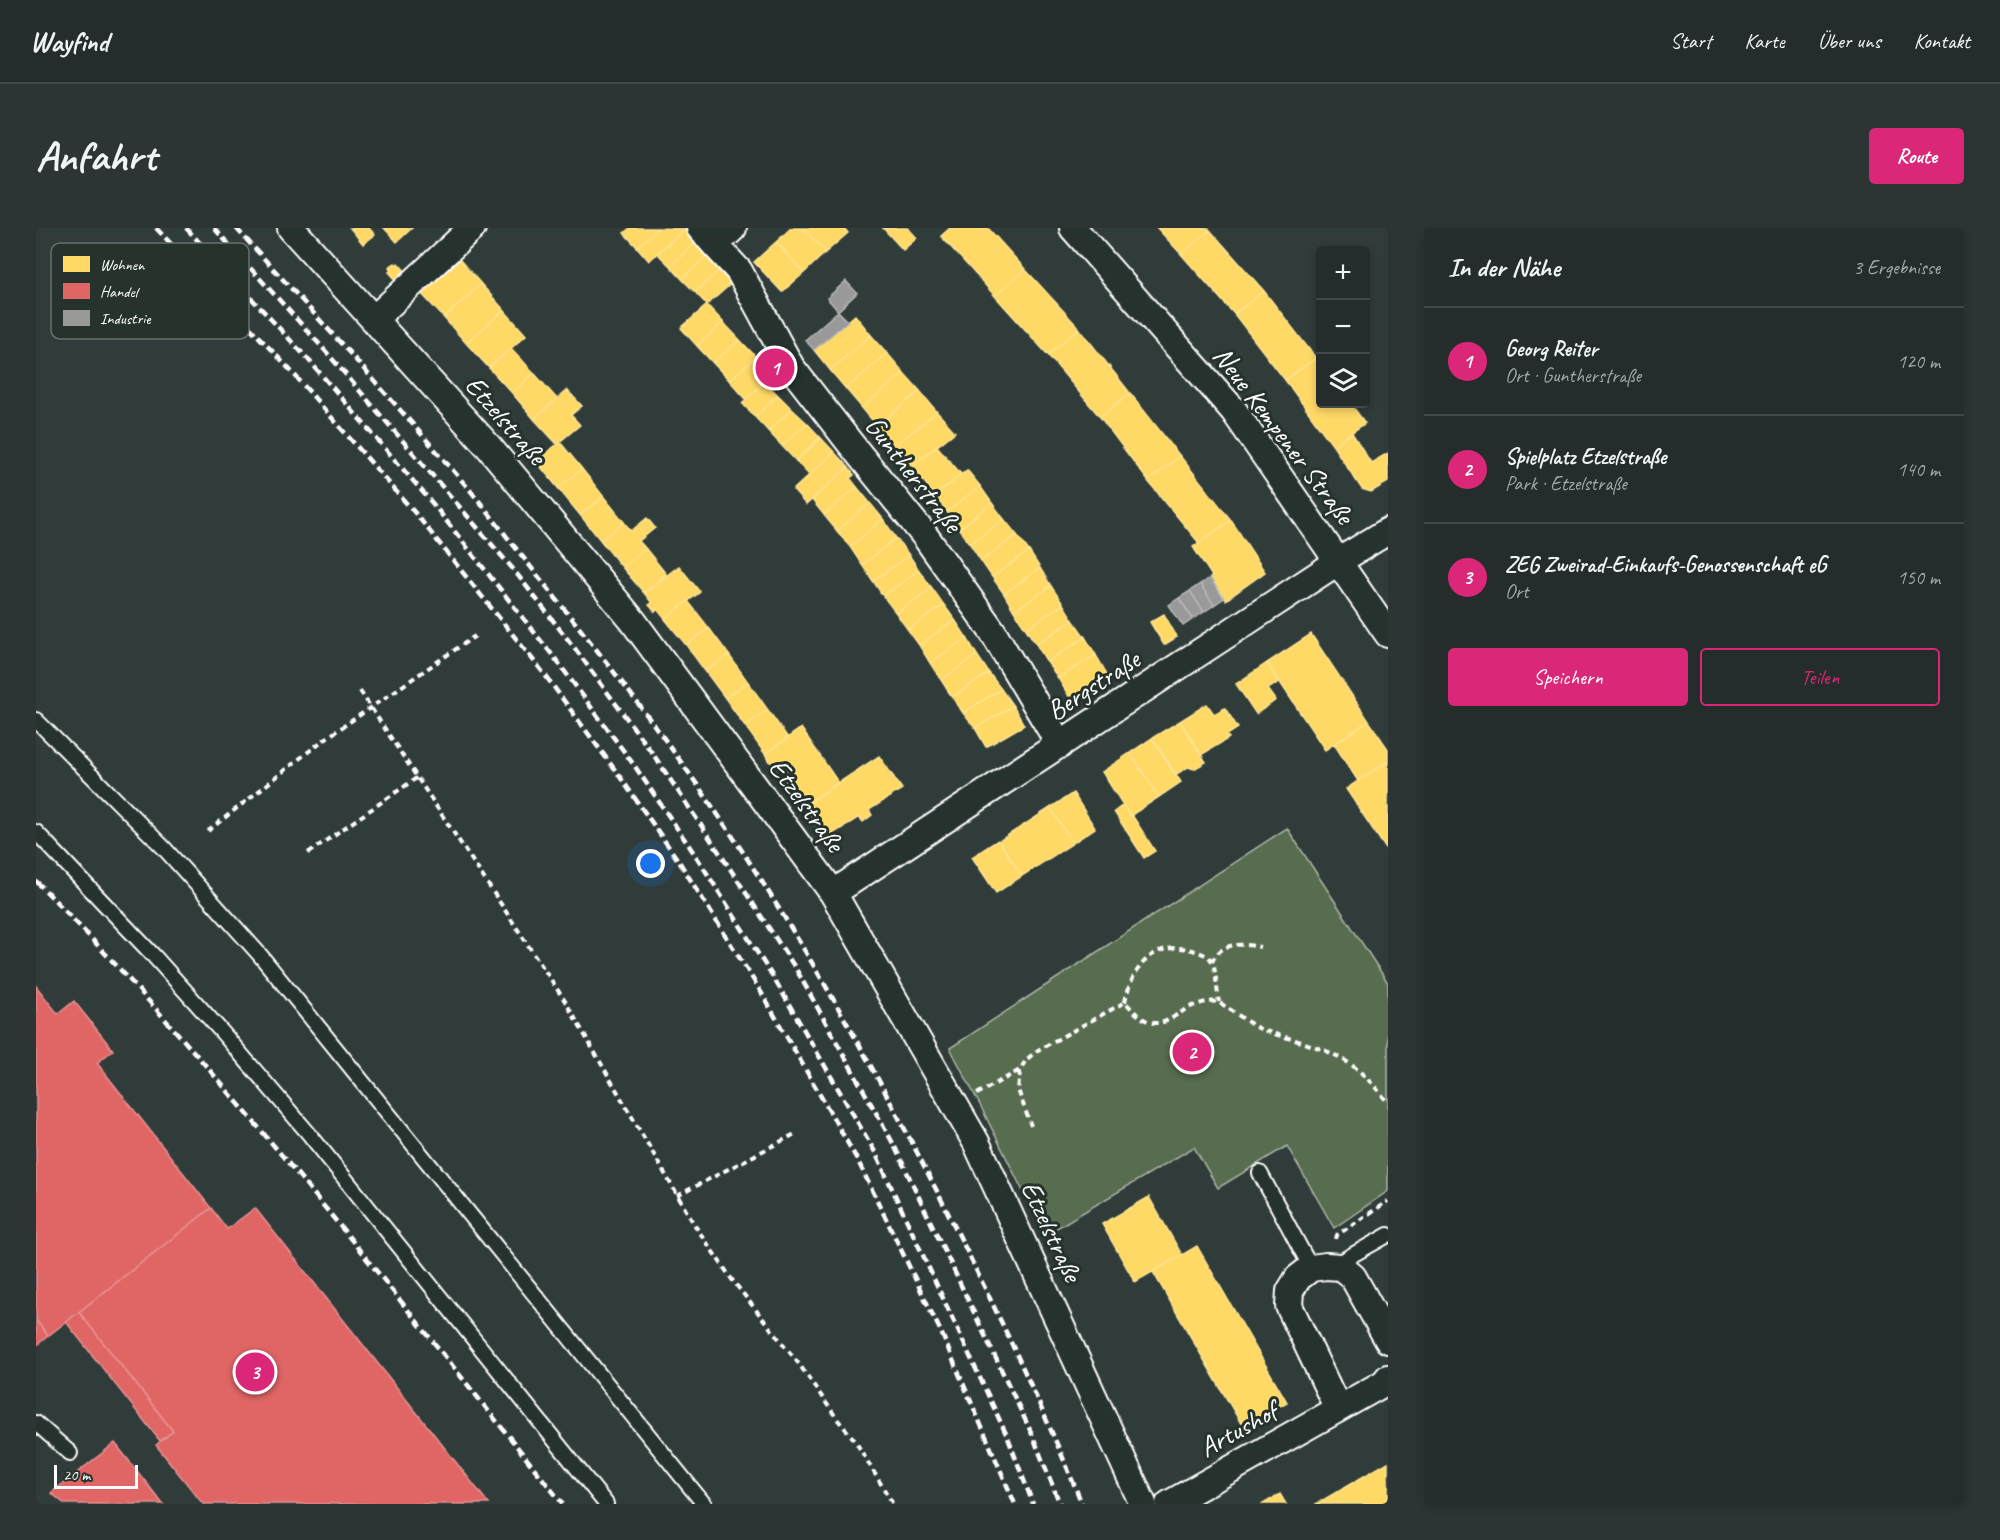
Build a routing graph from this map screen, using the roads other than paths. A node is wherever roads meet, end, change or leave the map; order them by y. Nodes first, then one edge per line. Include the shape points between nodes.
1 (291, 228) edge
2 (472, 228) edge
3 (1073, 228) edge
4 (716, 234) edge
5 (374, 319) junction
6 (1388, 531) edge
7 (1339, 561) junction
8 (1388, 634) edge
9 (36, 720) edge
10 (1060, 745) junction
11 (36, 831) edge
12 (833, 893) junction
13 (1260, 1173) dead end
14 (1388, 1235) edge
15 (1341, 1267) junction
16 (1311, 1268) junction
17 (1388, 1340) edge
18 (1388, 1378) edge
19 (1338, 1409) junction
20 (36, 1423) edge
21 (70, 1452) dead end
22 (606, 1504) edge
23 (705, 1504) edge
24 (1143, 1504) edge
25 (1168, 1504) edge

1 - 5 street, Etzelstraße
2 - 5 street
3 - 7 street, Neue Kempener Straße via 1234,411
4 - 10 street, Guntherstraße via 791,367 926,536 993,632
5 - 12 street, Etzelstraße via 489,447 633,621
6 - 7 street, Bergstraße
7 - 8 street, Neue Kempener Straße
7 - 10 street, Bergstraße
9 - 23 lane via 164,848 260,955
10 - 12 street, Bergstraße
11 - 22 lane via 153,955 310,1135
12 - 24 street, Etzelstraße via 976,1142
13 - 16 lane
14 - 15 lane via 1347,1258
15 - 16 street
15 - 17 street via 1353,1277
16 - 19 street via 1290,1290 1289,1306
18 - 19 street, Artushof
19 - 25 street, Artushof
20 - 21 lane

